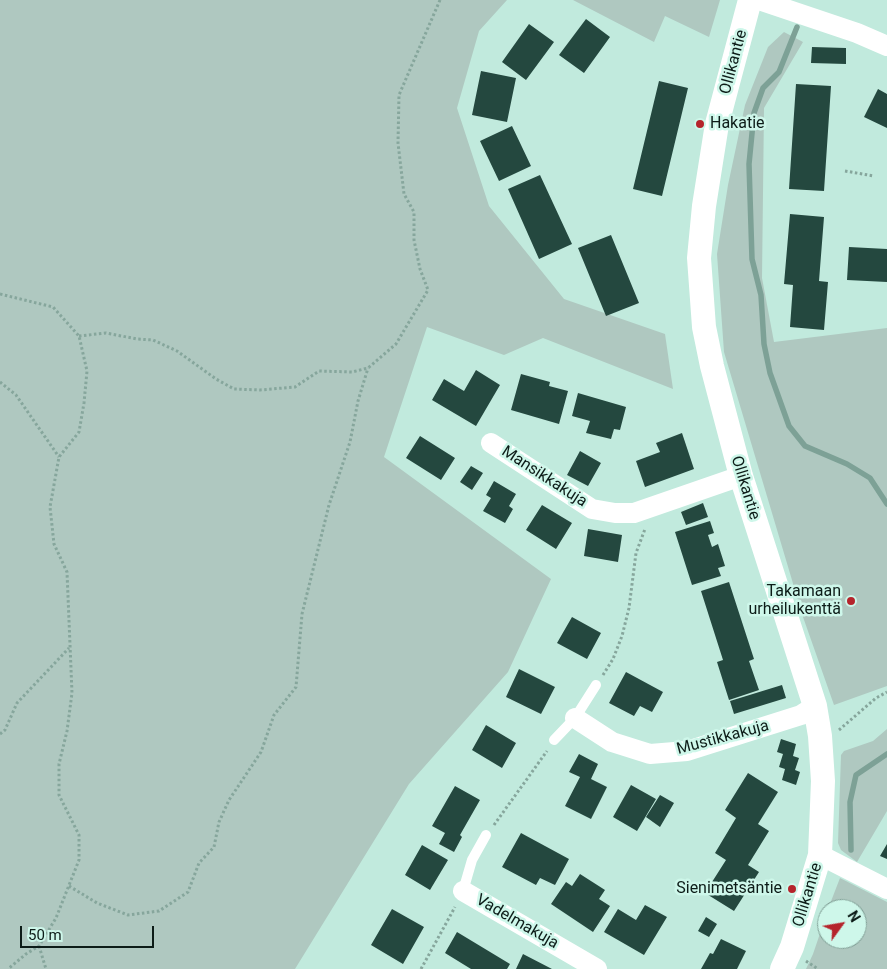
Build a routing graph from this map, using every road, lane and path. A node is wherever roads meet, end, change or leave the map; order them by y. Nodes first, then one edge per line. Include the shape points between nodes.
1 (440, 0) edge
2 (750, 0) edge
3 (758, 0) edge
4 (887, 46) edge
5 (844, 171) dead end
6 (874, 176) dead end
7 (0, 294) edge
8 (79, 336) junction
9 (368, 368) junction
10 (0, 382) edge
11 (490, 443) dead end
12 (59, 457) junction
13 (741, 476) junction
14 (654, 505) junction
15 (70, 647) junction
16 (596, 685) joint
17 (887, 692) edge
18 (815, 706) junction
19 (575, 718) junction
20 (0, 734) edge
21 (820, 736) junction
22 (554, 740) joint
23 (486, 835) joint
24 (820, 855) junction
25 (70, 886) junction
26 (887, 889) edge
27 (464, 891) junction
28 (39, 946) junction
29 (792, 964) edge
30 (8, 969) edge
31 (46, 969) edge
32 (421, 969) edge
33 (597, 969) edge
34 (818, 969) edge

1 - 9 path via 399,95 398,143 404,194 414,212 414,240 428,290 396,344
2 - 13 street, Ollikantie via 717,124 699,258 706,337
3 - 4 street
5 - 6 path
7 - 8 path via 53,307
8 - 9 path via 106,334 153,340 177,351 234,389 295,387 319,371 352,372
8 - 12 path via 87,371 84,403 78,432
9 - 25 path via 302,614 296,687 274,715 261,752 229,800 219,822 214,846 199,863 188,892 159,912 128,916 97,903
10 - 12 path via 16,395
11 - 14 street, Mansikkakuja via 592,509 634,513
12 - 15 path via 50,507 54,544 67,572
13 - 14 street, Mansikkakuja
13 - 18 street, Ollikantie
14 - 16 path via 636,553 622,636 613,659
15 - 20 path via 17,703
15 - 25 path via 72,693 59,764 59,795 79,835 79,860
16 - 19 lane
17 - 21 path via 836,734
18 - 19 street, Mustikkakuja via 801,715 687,751 650,754 612,742
18 - 21 street, Ollikantie
19 - 22 lane
21 - 24 street, Ollikantie
22 - 23 path
23 - 27 lane via 472,860
24 - 26 street
24 - 29 street, Ollikantie via 792,947
25 - 28 path
27 - 32 path
27 - 33 street, Vadelmakuja
28 - 30 path
28 - 31 path
29 - 34 path

